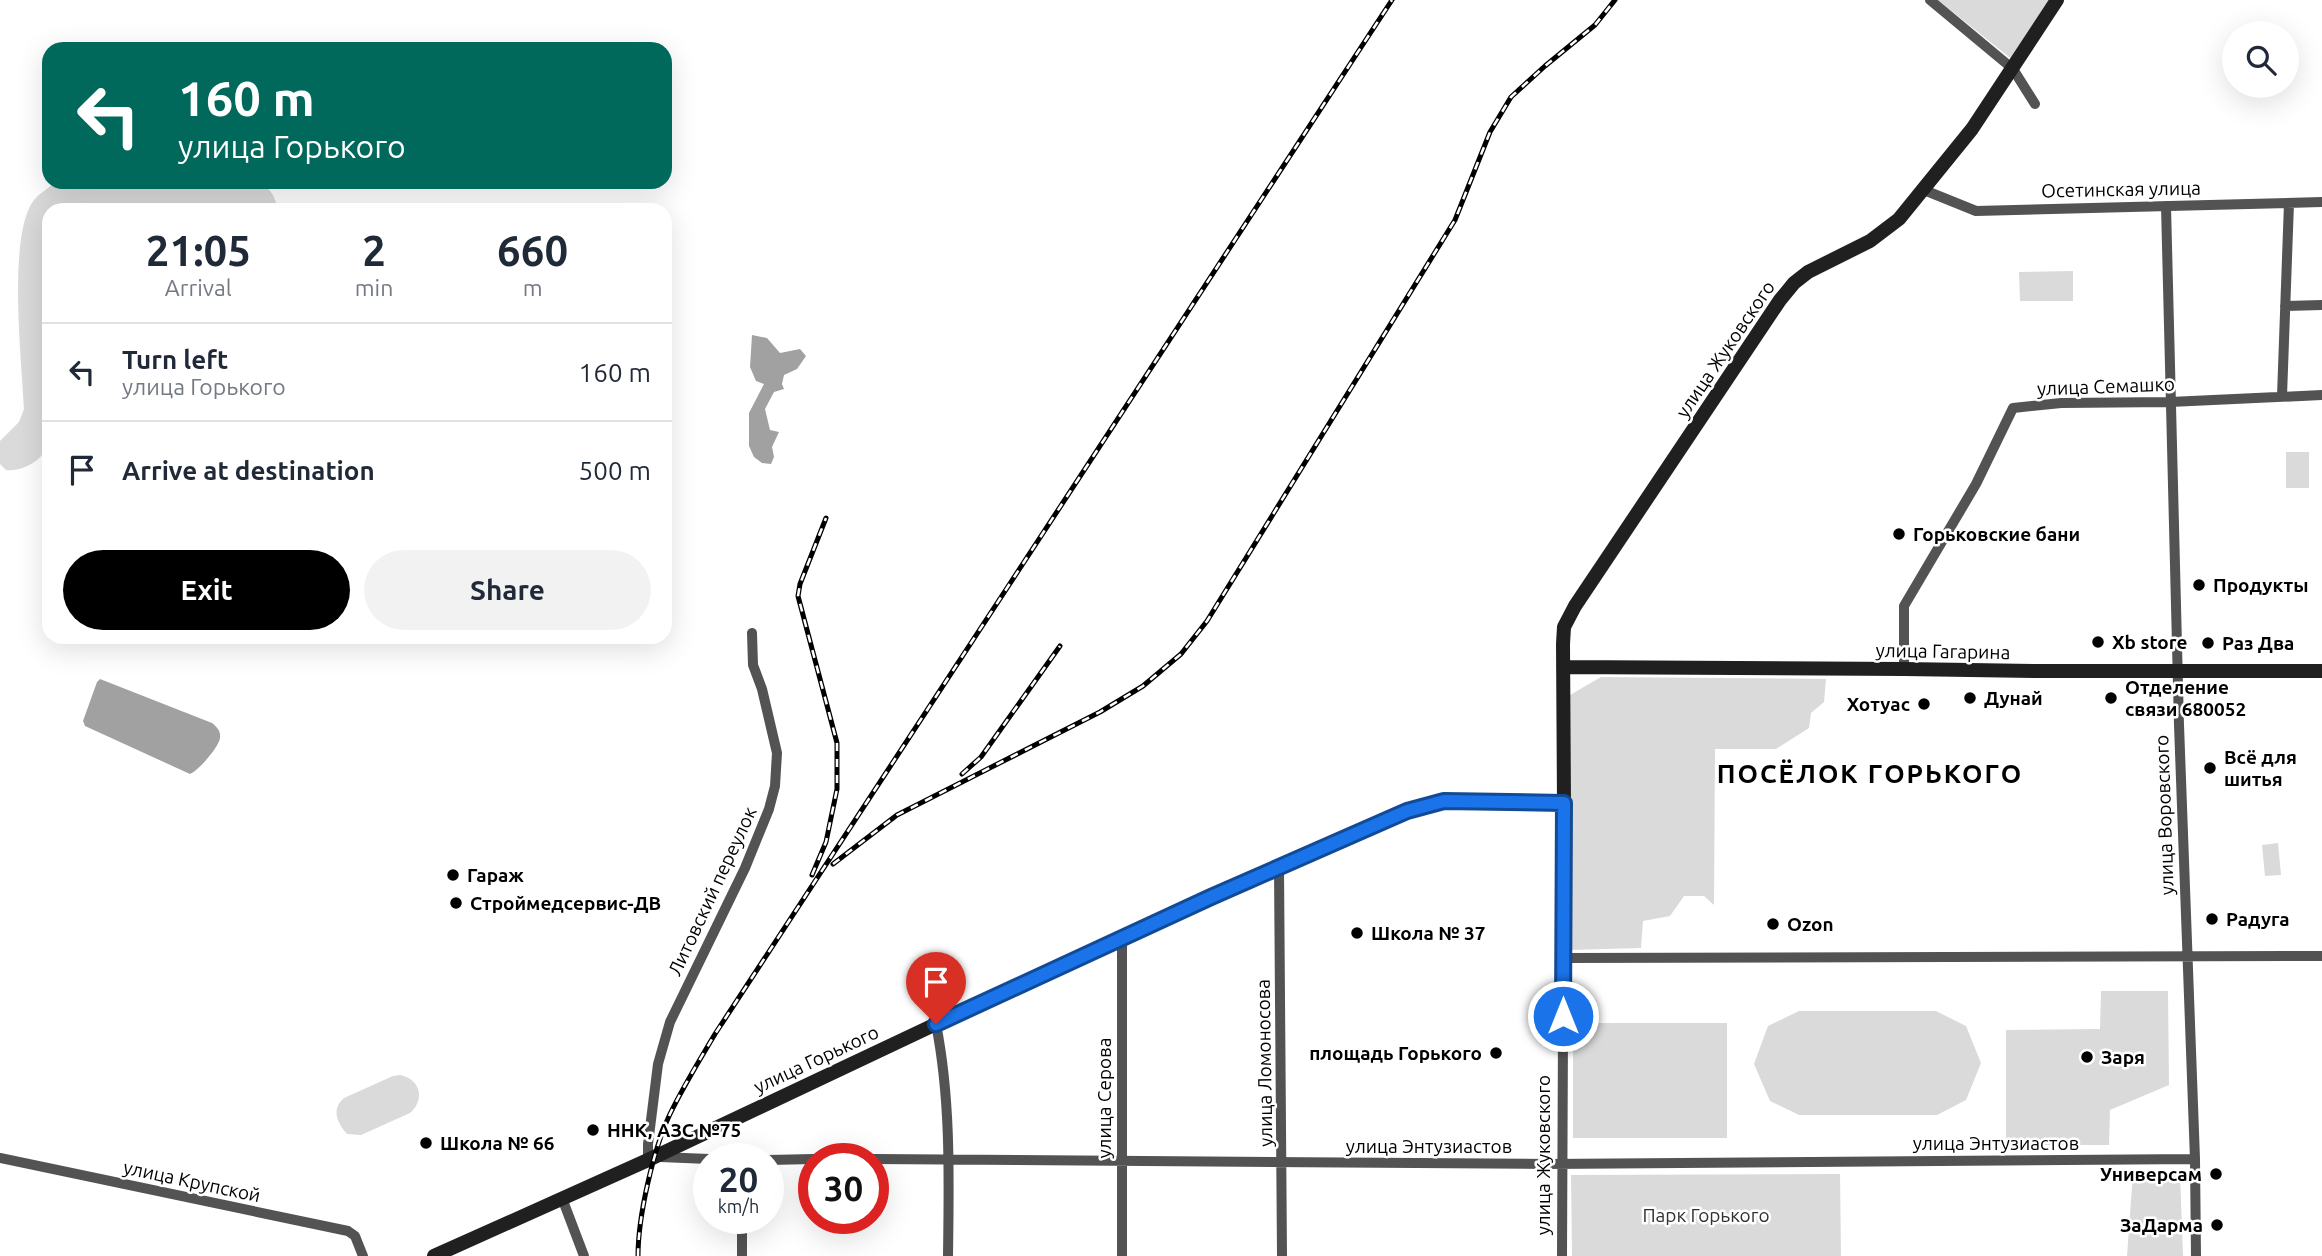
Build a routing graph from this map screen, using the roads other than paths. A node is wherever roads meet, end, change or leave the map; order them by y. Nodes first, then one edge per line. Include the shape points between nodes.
1 (1930, 0) edge
2 (2057, 0) edge
3 (2013, 69) junction
4 (2035, 104) dead end
5 (1924, 190) junction
6 (2322, 202) edge
7 (2289, 203) junction
8 (2166, 206) junction
9 (2322, 305) edge
10 (2286, 306) junction
11 (2322, 395) edge
12 (2283, 396) junction
13 (2170, 402) junction
14 (752, 634) dead end
15 (1563, 667) junction
16 (1904, 669) junction
17 (2177, 671) junction
18 (2322, 671) edge
19 (1564, 803) junction
20 (1279, 869) junction
21 (1122, 939) junction
22 (2322, 956) edge
23 (1563, 958) junction
24 (2187, 958) junction
25 (936, 1024) junction
26 (0, 1158) edge
27 (652, 1158) junction
28 (693, 1158) edge
29 (889, 1159) edge
30 (948, 1159) junction
31 (2195, 1159) junction
32 (1122, 1160) junction
33 (1282, 1162) junction
34 (1562, 1164) junction
35 (562, 1198) junction
36 (741, 1234) edge
37 (363, 1256) edge
38 (434, 1256) edge
39 (584, 1256) edge
40 (742, 1256) edge
41 (948, 1256) edge
42 (1122, 1256) edge
43 (1282, 1256) edge
44 (1563, 1256) edge
45 (2196, 1256) edge

1 - 3 street
2 - 3 main road, улица Жуковского
3 - 4 street
3 - 5 main road, улица Жуковского
5 - 8 street, Осетинская улица via 1976,211
5 - 15 main road, улица Жуковского via 1899,219 1870,240 1808,272 1780,300 1575,606 1564,627
6 - 7 street, Осетинская улица
7 - 8 street, Осетинская улица
7 - 10 street
8 - 13 street, улица Воровского
9 - 10 street
10 - 12 street
11 - 12 street, улица Семашко
12 - 13 street, улица Семашко
13 - 16 street, улица Семашко via 2013,408 1976,484 1904,606
13 - 17 street, улица Воровского
14 - 27 street, Литовский переулок via 752,665 776,753 775,786 745,868 666,1032 648,1144
15 - 16 main road, улица Гагарина
15 - 19 main road
16 - 17 main road, улица Гагарина
17 - 18 main road, улица Гагарина
17 - 24 street, улица Воровского
19 - 20 main road, улица Горького via 1444,801 1407,811
19 - 23 street, улица Жуковского
20 - 21 main road, улица Горького
20 - 33 street, улица Ломоносова
21 - 25 main road, улица Горького
21 - 32 street, улица Серова
22 - 24 street
23 - 24 street
23 - 34 street, улица Жуковского
24 - 31 street, улица Воровского
25 - 27 main road, улица Горького
25 - 30 street via 944,1062
26 - 37 street, улица Крупской via 348,1231
27 - 28 street
27 - 35 main road, улица Горького
29 - 30 street, улица Энтузиастов
30 - 32 street, улица Энтузиастов
30 - 41 street
31 - 34 street, улица Энтузиастов
31 - 45 street, улица Воровского
32 - 33 street, улица Энтузиастов
32 - 42 street, улица Серова
33 - 34 street, улица Энтузиастов
33 - 43 street, улица Ломоносова
34 - 44 street, улица Жуковского
35 - 38 main road, улица Горького
35 - 39 street
36 - 40 street

